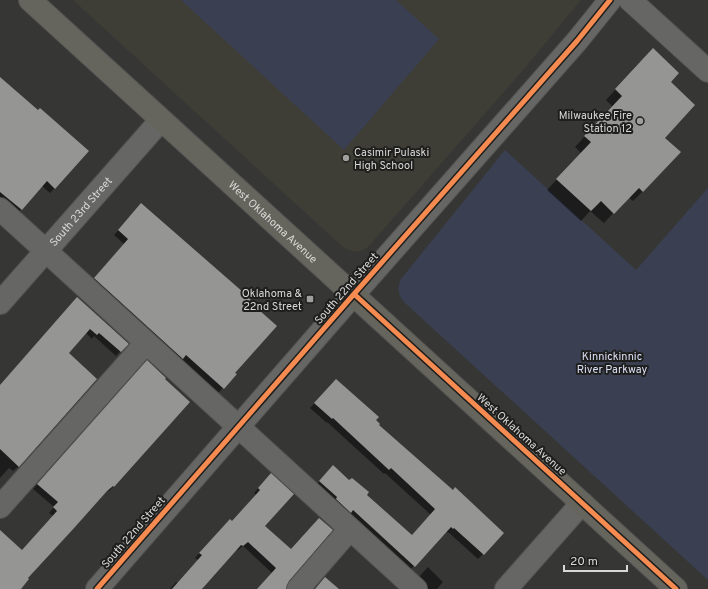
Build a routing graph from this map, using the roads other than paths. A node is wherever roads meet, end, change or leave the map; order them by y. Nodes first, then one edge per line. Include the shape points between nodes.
1 (30, 0) edge
2 (610, 0) edge
3 (630, 0) edge
4 (708, 71) edge
5 (161, 120) junction
6 (0, 209) edge
7 (46, 251) junction
8 (354, 294) junction
9 (0, 303) edge
10 (146, 343) junction
11 (238, 428) junction
12 (582, 503) junction
13 (0, 507) edge
14 (350, 529) junction
15 (97, 589) edge
16 (298, 589) edge
17 (416, 589) edge
18 (506, 589) edge
19 (676, 589) edge

1 - 5 main road, West Oklahoma Avenue
2 - 8 street, South 22nd Street via 572,47
3 - 4 street
5 - 7 street, South 23rd Street
5 - 8 main road, West Oklahoma Avenue
6 - 7 street
7 - 9 street, South 23rd Street
7 - 10 street
8 - 11 street, South 22nd Street
8 - 12 main road, West Oklahoma Avenue
10 - 11 street
10 - 13 street
11 - 14 street
11 - 15 street, South 22nd Street
12 - 18 street
12 - 19 main road, West Oklahoma Avenue
14 - 16 street
14 - 17 street

